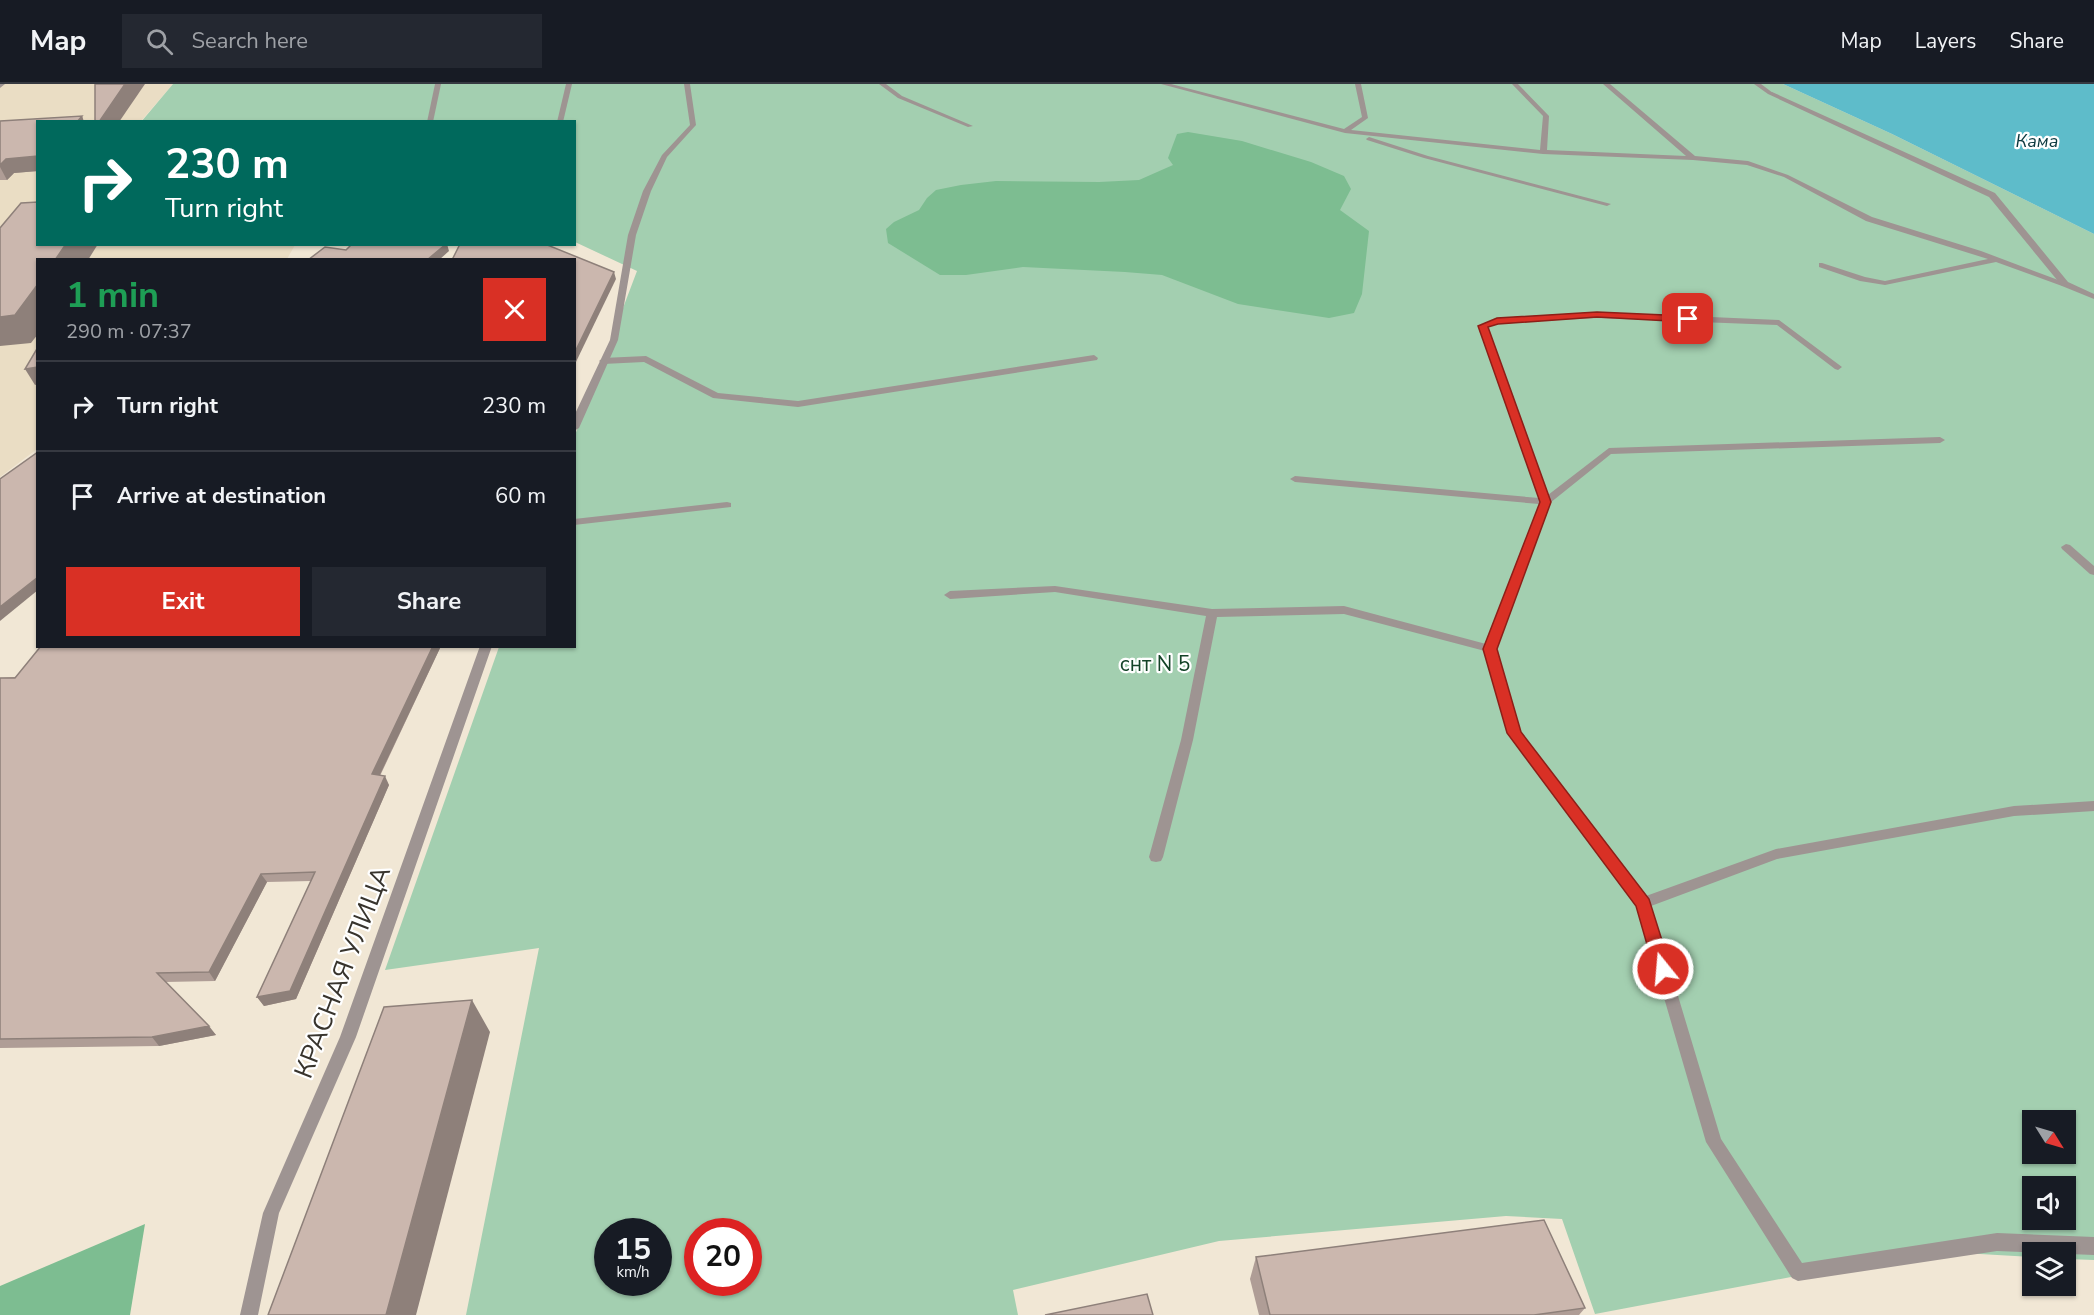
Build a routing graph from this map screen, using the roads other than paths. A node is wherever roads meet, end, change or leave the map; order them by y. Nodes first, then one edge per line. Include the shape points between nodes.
1 (438, 84) edge
2 (570, 84) edge
3 (687, 84) edge
4 (882, 84) edge
5 (1164, 84) edge
6 (1358, 84) edge
7 (1515, 84) edge
8 (1606, 84) edge
9 (1757, 84) edge
10 (1183, 86) edge
11 (430, 120) edge
12 (561, 120) edge
13 (970, 126) dead end
14 (1345, 131) junction
15 (1543, 152) junction
16 (1694, 158) junction
17 (1607, 204) dead end
18 (1997, 260) junction
19 (1822, 265) dead end
20 (2065, 284) junction
21 (2094, 297) edge
22 (1094, 358) dead end
23 (603, 361) junction
24 (1838, 367) dead end
25 (576, 423) edge
26 (1940, 441) dead end
27 (1295, 479) dead end
28 (1545, 502) junction
29 (727, 505) dead end
30 (576, 522) edge
31 (2066, 547) dead end
32 (2094, 572) edge
33 (950, 595) dead end
34 (1212, 613) junction
35 (485, 648) edge
36 (1490, 649) junction
37 (2094, 806) edge
38 (1156, 857) dead end
39 (1643, 903) junction
40 (2094, 1246) edge
41 (249, 1315) edge

1 - 11 street
2 - 12 street
3 - 23 street via 693,125 664,156 647,191 632,235 614,340
4 - 13 street via 900,97
5 - 10 street
6 - 14 street via 1365,118
7 - 15 street via 1546,116
8 - 16 street
9 - 20 street via 1992,195
10 - 14 street
14 - 15 street
14 - 17 street via 1426,157
15 - 16 street
16 - 18 street via 1748,163 1786,176 1869,219
18 - 19 street via 1885,283
18 - 20 street
20 - 21 street
22 - 23 street via 798,404 716,396 646,359
23 - 25 street
24 - 28 street via 1779,323 1597,315 1497,321 1483,326
26 - 28 street via 1609,451
27 - 28 street
28 - 36 street
29 - 30 street
31 - 32 street
33 - 34 street via 1055,589
34 - 36 street via 1344,610
34 - 38 street via 1187,740
35 - 41 street, КРАСНАЯ УЛИЦА via 348,1037 270,1214
36 - 39 street via 1514,733
37 - 39 street via 2014,811 1776,854
39 - 40 street via 1714,1142 1798,1272 1998,1242

